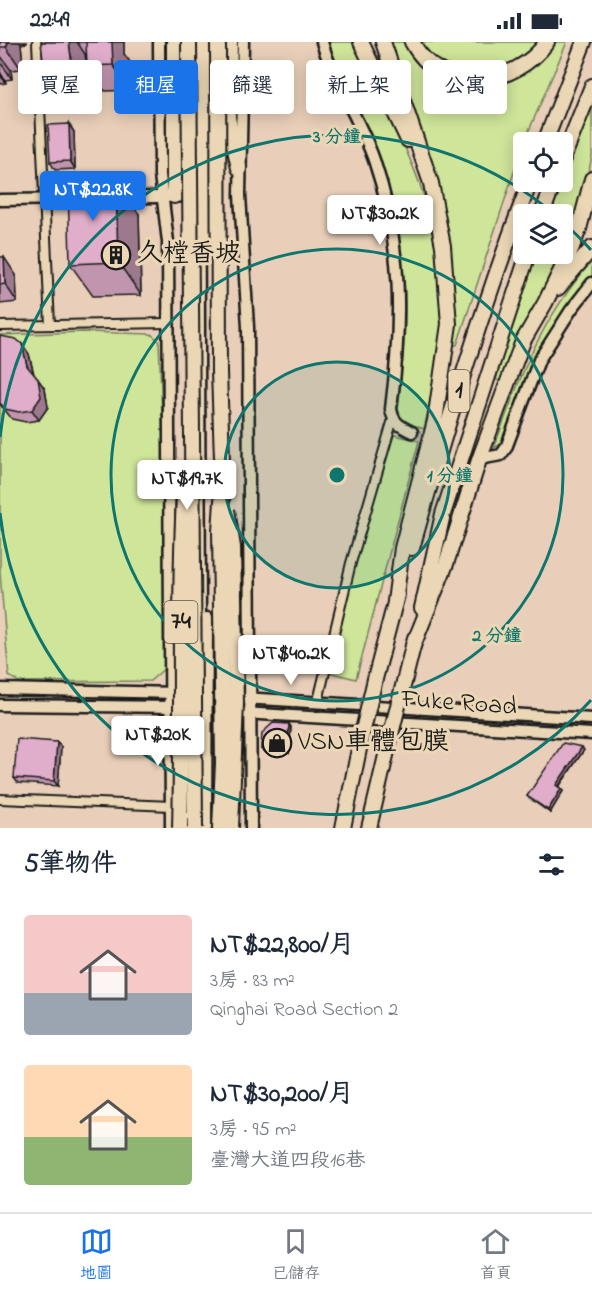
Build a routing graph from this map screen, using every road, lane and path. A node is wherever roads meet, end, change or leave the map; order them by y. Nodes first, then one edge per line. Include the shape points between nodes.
1 (37, 42) edge
2 (159, 42) edge
3 (174, 42) edge
4 (189, 42) edge
5 (198, 42) edge
6 (207, 42) edge
7 (218, 42) edge
8 (230, 42) edge
9 (243, 42) edge
10 (322, 42) edge
11 (361, 42) edge
12 (382, 42) edge
13 (412, 42) edge
14 (547, 42) edge
15 (584, 42) edge
16 (592, 86) edge
17 (549, 132) edge
18 (573, 134) edge
19 (240, 168) junction
20 (592, 178) edge
21 (526, 192) edge
22 (202, 195) junction
23 (240, 195) junction
24 (169, 196) junction
25 (94, 198) edge
26 (105, 198) edge
27 (0, 200) edge
28 (46, 200) junction
29 (440, 223) junction
30 (592, 248) edge
31 (525, 264) edge
32 (592, 283) edge
33 (545, 303) junction
34 (168, 323) junction
35 (50, 325) junction
36 (0, 326) edge
37 (191, 416) junction
38 (393, 419) junction
39 (412, 432) tunnel mouth
40 (485, 458) dead end
41 (223, 487) junction
42 (395, 602) junction
43 (413, 646) junction
44 (0, 689) edge
45 (172, 693) junction
46 (203, 695) junction
47 (249, 699) junction
48 (318, 702) junction
49 (0, 705) edge
50 (172, 706) junction
51 (204, 709) junction
52 (249, 713) junction
53 (592, 719) edge
54 (592, 735) edge
55 (0, 799) edge
56 (172, 806) junction
57 (171, 828) edge
58 (180, 828) edge
59 (196, 828) edge
60 (206, 828) edge
61 (220, 828) edge
62 (231, 828) edge
63 (251, 828) edge
64 (343, 828) edge
65 (369, 828) edge

1 - 28 street
2 - 24 street via 160,175
3 - 24 highway
4 - 37 highway, 74, bridge
5 - 22 street
6 - 22 street
7 - 41 highway, 74, bridge
8 - 19 highway via 228,118
9 - 19 street
10 - 38 street via 374,159 388,211 399,277 400,327
11 - 29 highway via 405,133
12 - 29 highway via 431,183
13 - 14 highway via 423,58 440,71 481,80 519,69
15 - 17 highway
16 - 18 highway
19 - 23 street
20 - 33 highway via 579,229
21 - 42 highway, 1 via 453,406
22 - 23 street
22 - 24 street
22 - 46 street
23 - 47 street via 248,327
24 - 26 street
24 - 34 street
25 - 28 street
27 - 28 street
28 - 35 street
29 - 42 highway via 447,285 447,346 435,421 402,548
30 - 33 highway
31 - 43 highway, 1 via 443,514
32 - 40 street via 539,360 506,448 501,454
33 - 43 highway via 523,341 446,564
34 - 35 street
34 - 45 street
35 - 36 street
37 - 58 highway, 74, bridge via 180,566
37 - 59 highway, 74, bridge
38 - 39 street
38 - 48 street via 351,563
41 - 61 highway, 74, bridge
41 - 62 highway, 74, bridge via 233,547 236,703
42 - 64 highway, 1, bridge
43 - 65 highway, 1, bridge
44 - 45 street, Fuke Road
45 - 46 street, Fuke Road
45 - 50 street
46 - 47 street, Fuke Road
46 - 51 street
47 - 48 street, Fuke Road
47 - 52 street
48 - 53 street, Fuke Road
49 - 50 street, Fuke Road
50 - 51 street, Fuke Road
50 - 56 street
51 - 52 street, Fuke Road
51 - 59 street
51 - 60 street
52 - 54 street, Fuke Road
52 - 63 street
55 - 56 street
56 - 57 street

